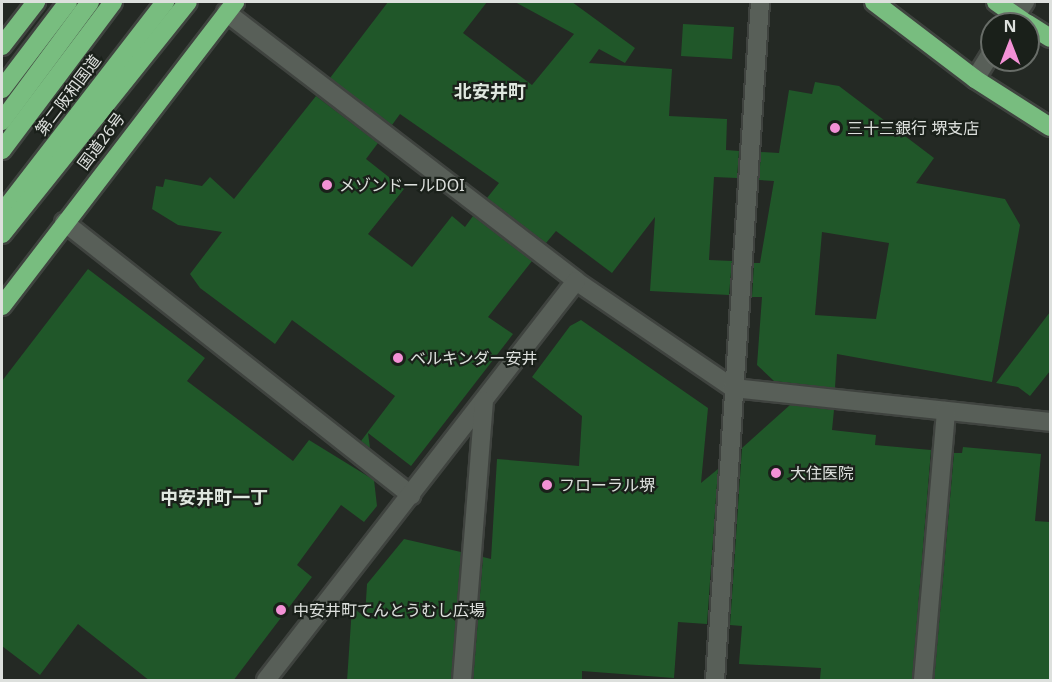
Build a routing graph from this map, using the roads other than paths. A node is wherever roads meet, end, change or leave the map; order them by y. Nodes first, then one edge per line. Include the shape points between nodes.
1 (36, 2) edge
2 (90, 2) edge
3 (112, 2) edge
4 (165, 2) edge
5 (188, 2) edge
6 (760, 2) edge
7 (874, 2) edge
8 (996, 2) edge
9 (65, 5) edge
10 (230, 7) edge
11 (1012, 12) edge
12 (2, 46) edge
13 (980, 71) edge
14 (975, 79) junction
15 (2, 89) edge
16 (2, 121) edge
17 (1050, 126) edge
18 (2, 150) edge
19 (2, 213) edge
20 (64, 222) junction
21 (2, 234) edge
22 (576, 281) junction
23 (2, 306) edge
24 (733, 388) junction
25 (484, 401) junction
26 (946, 411) junction
27 (1050, 422) edge
28 (411, 495) junction
29 (266, 681) edge
30 (462, 681) edge
31 (715, 681) edge
32 (923, 681) edge

1 - 12 highway
2 - 16 highway
3 - 18 highway, 第二阪和国道
4 - 19 highway, 第二阪和国道
5 - 21 highway
6 - 24 street
7 - 14 highway
8 - 11 highway
9 - 15 highway
10 - 20 highway, 国道26号
10 - 22 street
13 - 14 street
14 - 17 highway
20 - 23 highway, 国道26号
20 - 28 street
22 - 24 street
22 - 25 street
24 - 26 street
24 - 31 street
25 - 28 street
25 - 30 street
26 - 27 street
26 - 32 street
28 - 29 street

